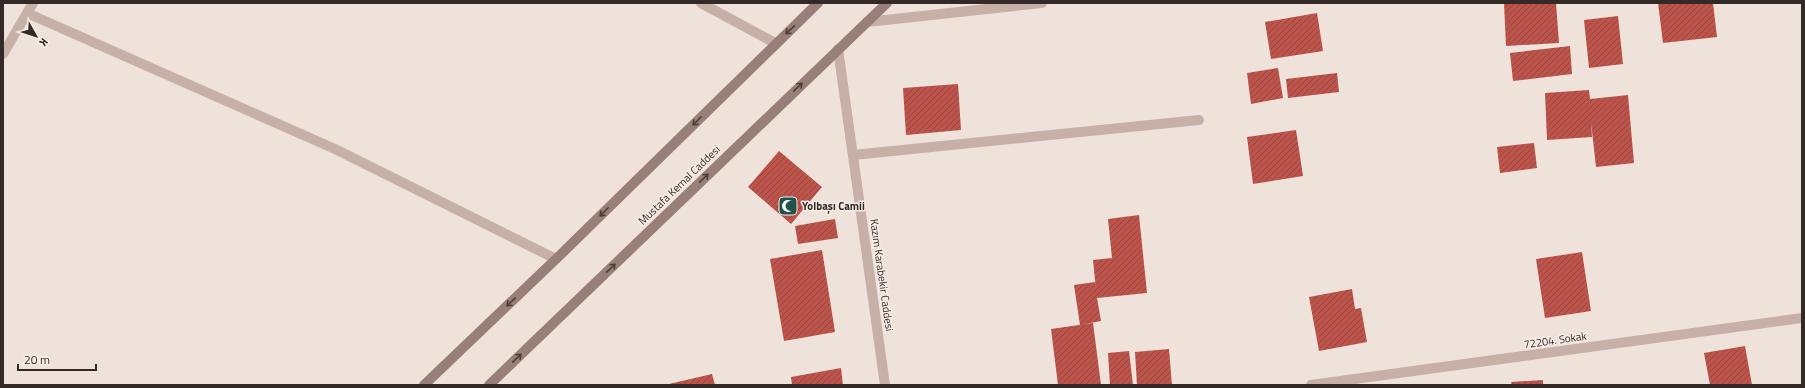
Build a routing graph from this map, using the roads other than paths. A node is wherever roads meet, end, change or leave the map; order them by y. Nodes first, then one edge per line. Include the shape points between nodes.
1 (33, 3) edge
2 (702, 3) edge
3 (818, 3) edge
4 (887, 3) edge
5 (1042, 3) edge
6 (27, 13) junction
7 (867, 22) junction
8 (776, 43) junction
9 (838, 49) junction
10 (3, 54) edge
11 (1199, 120) dead end
12 (854, 155) junction
13 (556, 259) junction
14 (1802, 318) edge
15 (424, 385) edge
16 (489, 385) edge
17 (885, 385) edge
18 (1311, 385) edge

1 - 6 street
2 - 8 street
3 -> 8 main road
4 - 7 main road, Mustafa Kemal Caddesi
5 - 7 street
6 - 10 street
6 - 13 street via 335,149
7 - 9 main road, Mustafa Kemal Caddesi
8 -> 13 main road
9 - 12 street, Kazım Karabekir Caddesi
16 -> 9 main road, Mustafa Kemal Caddesi
11 - 12 street
12 - 17 street, Kazım Karabekir Caddesi
13 -> 15 main road
14 - 18 street, 72204. Sokak

